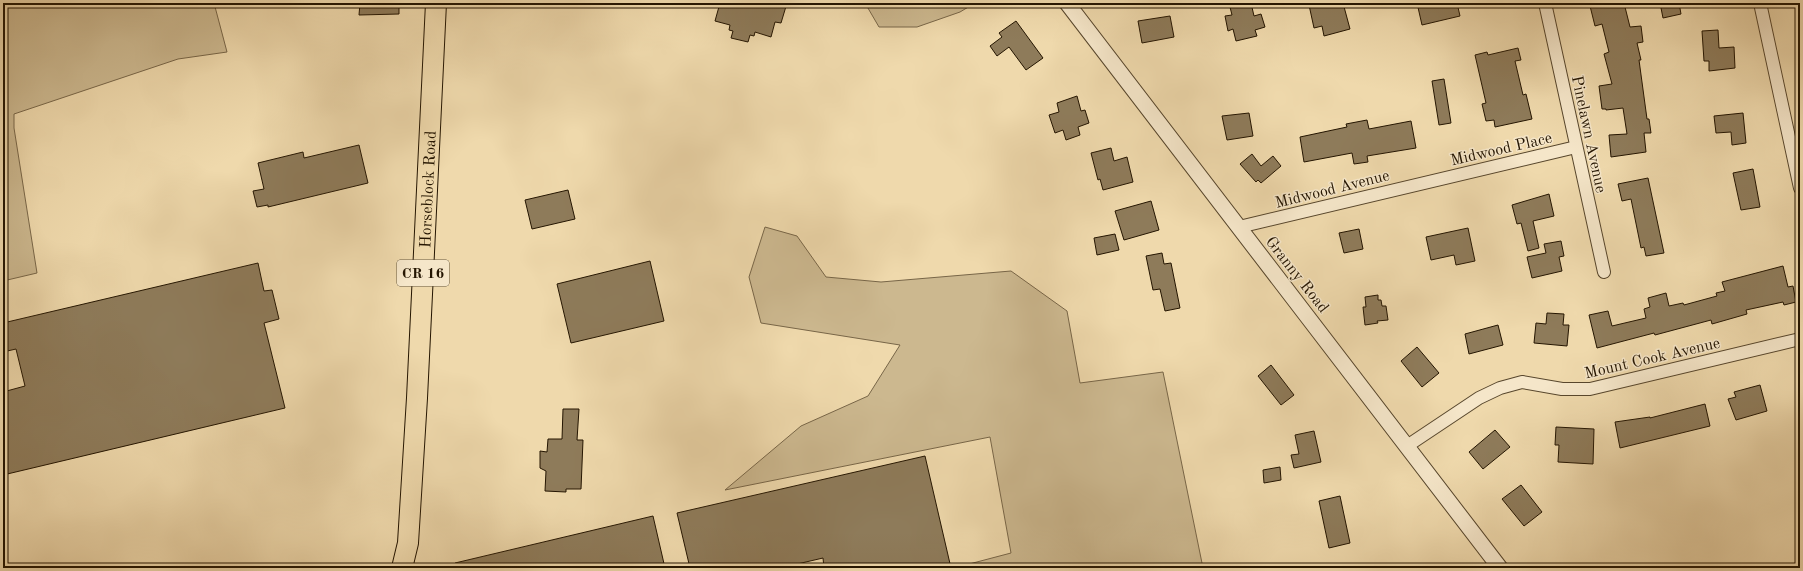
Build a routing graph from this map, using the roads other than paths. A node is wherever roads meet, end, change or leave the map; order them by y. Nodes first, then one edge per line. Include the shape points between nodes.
1 (436, 3) edge
2 (1069, 3) edge
3 (1545, 3) edge
4 (1760, 3) edge
5 (1576, 147) junction
6 (1434, 180) joint
7 (1800, 188) edge
8 (1239, 227) junction
9 (1604, 272) dead end
10 (1800, 339) edge
11 (1407, 446) junction
12 (408, 543) junction
13 (402, 568) edge
14 (412, 568) edge
15 (1500, 568) edge

1 - 12 main road, Horseblock Road / CR 16
2 - 8 street, Granny Road
3 - 5 street, Pinelawn Avenue
4 - 7 street
5 - 6 street, Midwood Place
5 - 9 street, Pinelawn Avenue
6 - 8 street, Midwood Avenue
8 - 11 street, Granny Road
10 - 11 street, Mount Cook Avenue via 1590,389 1562,389 1522,382 1500,388 1479,398
11 - 15 street, Granny Road
12 - 13 main road, Horseblock Road / CR 16
12 - 14 main road, Horseblock Road / CR 16

